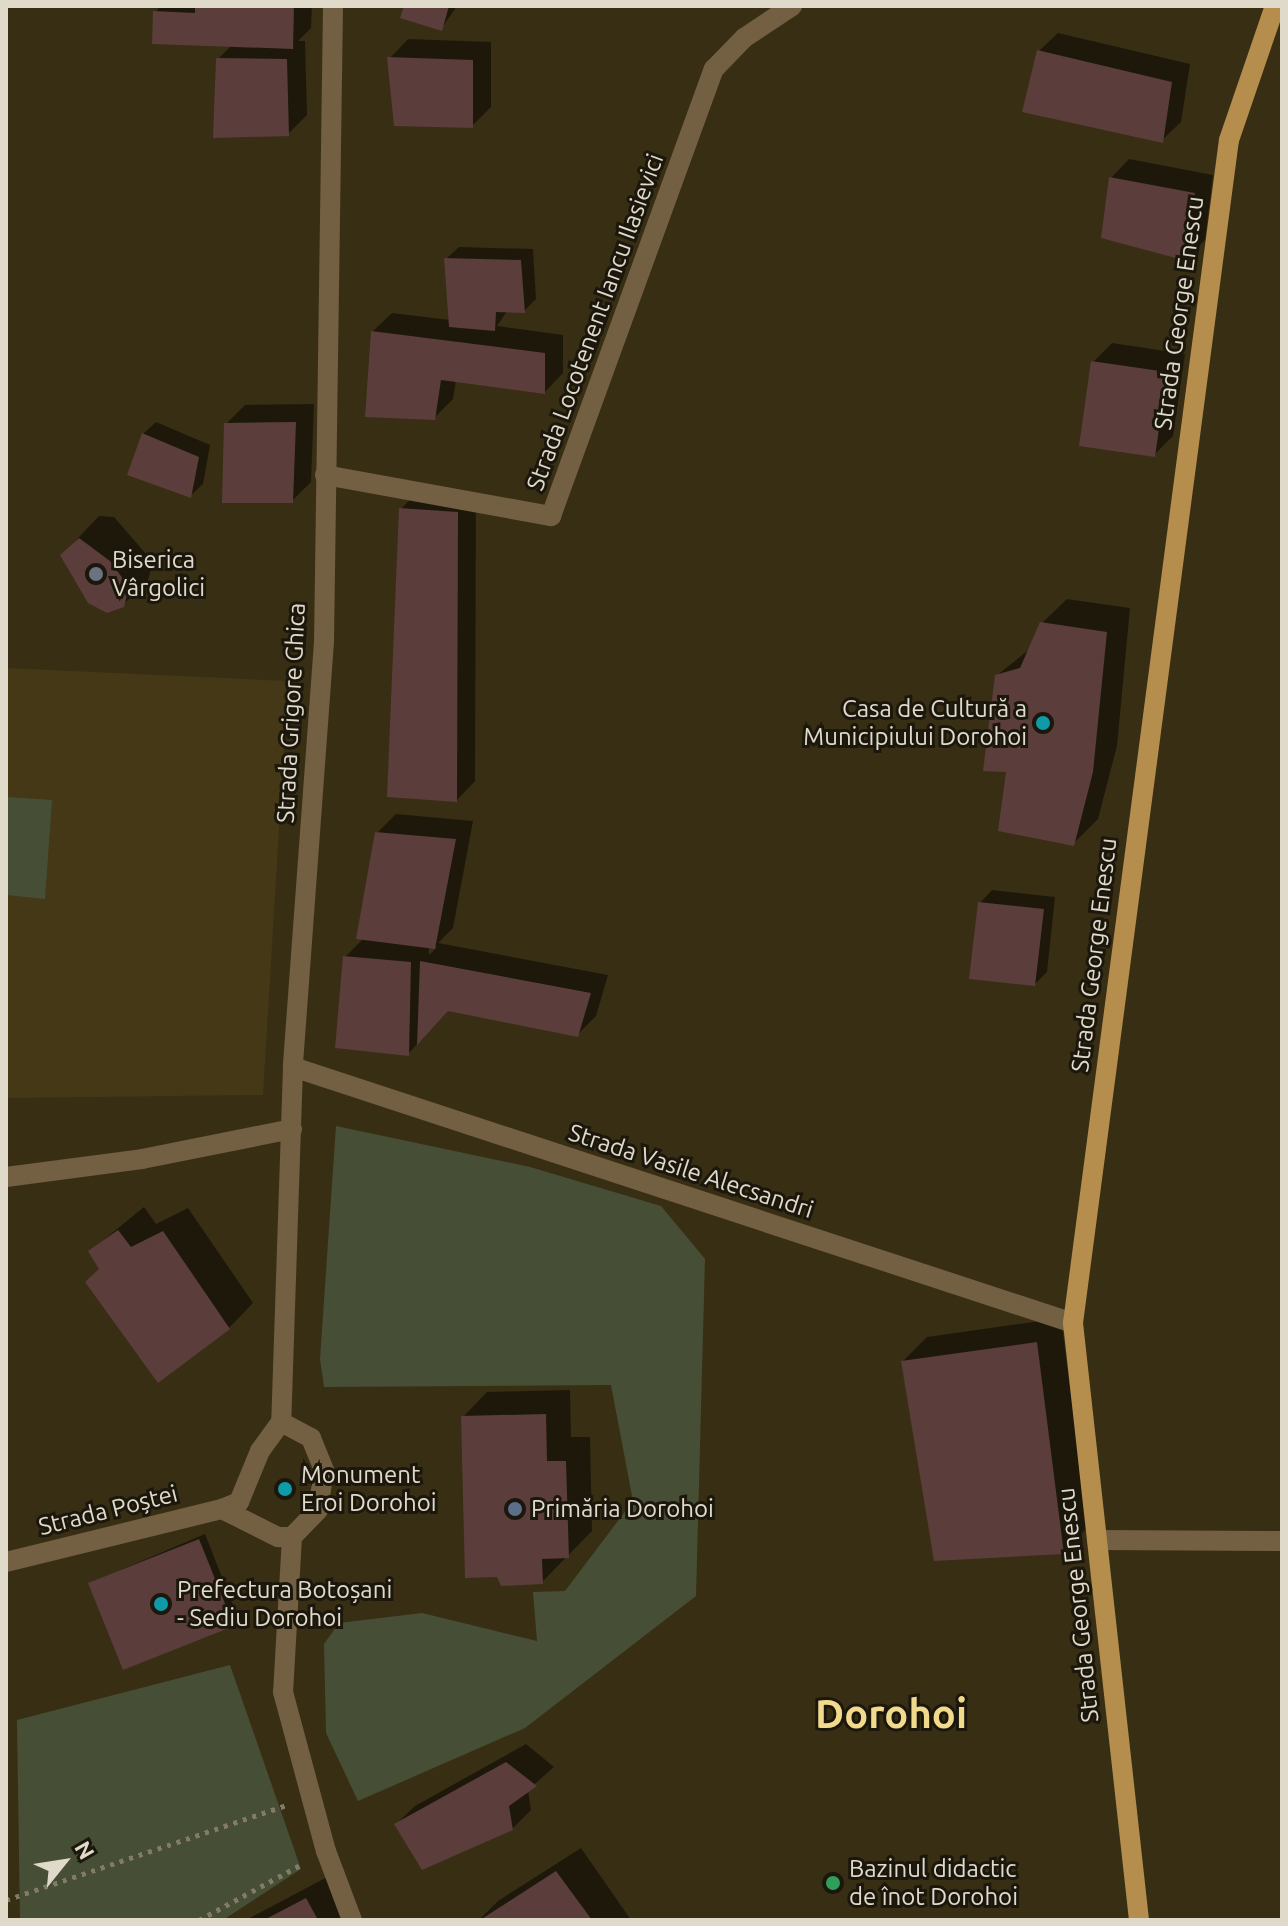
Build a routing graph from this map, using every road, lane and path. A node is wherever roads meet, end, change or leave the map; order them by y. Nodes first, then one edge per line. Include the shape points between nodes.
1 (333, 6) edge
2 (792, 6) edge
3 (1275, 6) edge
4 (325, 475) junction
5 (293, 1067) junction
6 (292, 1129) junction
7 (6, 1177) edge
8 (1073, 1323) junction
9 (281, 1422) junction
10 (222, 1509) junction
11 (292, 1537) junction
12 (1097, 1540) junction
13 (1282, 1541) edge
14 (6, 1562) edge
15 (312, 1796) junction
16 (326, 1851) junction
17 (6, 1900) edge
18 (199, 1920) edge
19 (352, 1920) edge
20 (1139, 1920) edge

1 - 4 street, Strada Grigore Ghica
2 - 4 street, Strada Locotenent Iancu Ilasievici via 744,38 714,69 551,516
3 - 8 main road, Strada George Enescu via 1229,140
4 - 5 street, Strada Grigore Ghica via 324,642
5 - 6 street, Strada Grigore Ghica
5 - 8 street, Strada Vasile Alecsandri
6 - 7 street via 142,1159
6 - 9 street, Strada Grigore Ghica
8 - 12 main road, Strada George Enescu
9 - 10 street via 260,1451 239,1502
9 - 11 street via 311,1438 324,1471 318,1510
10 - 11 street via 278,1537
10 - 14 street, Strada Poștei
11 - 15 street via 283,1692
12 - 13 street
12 - 20 main road, Strada George Enescu
15 - 16 street
15 - 17 path
16 - 18 path
16 - 19 street

